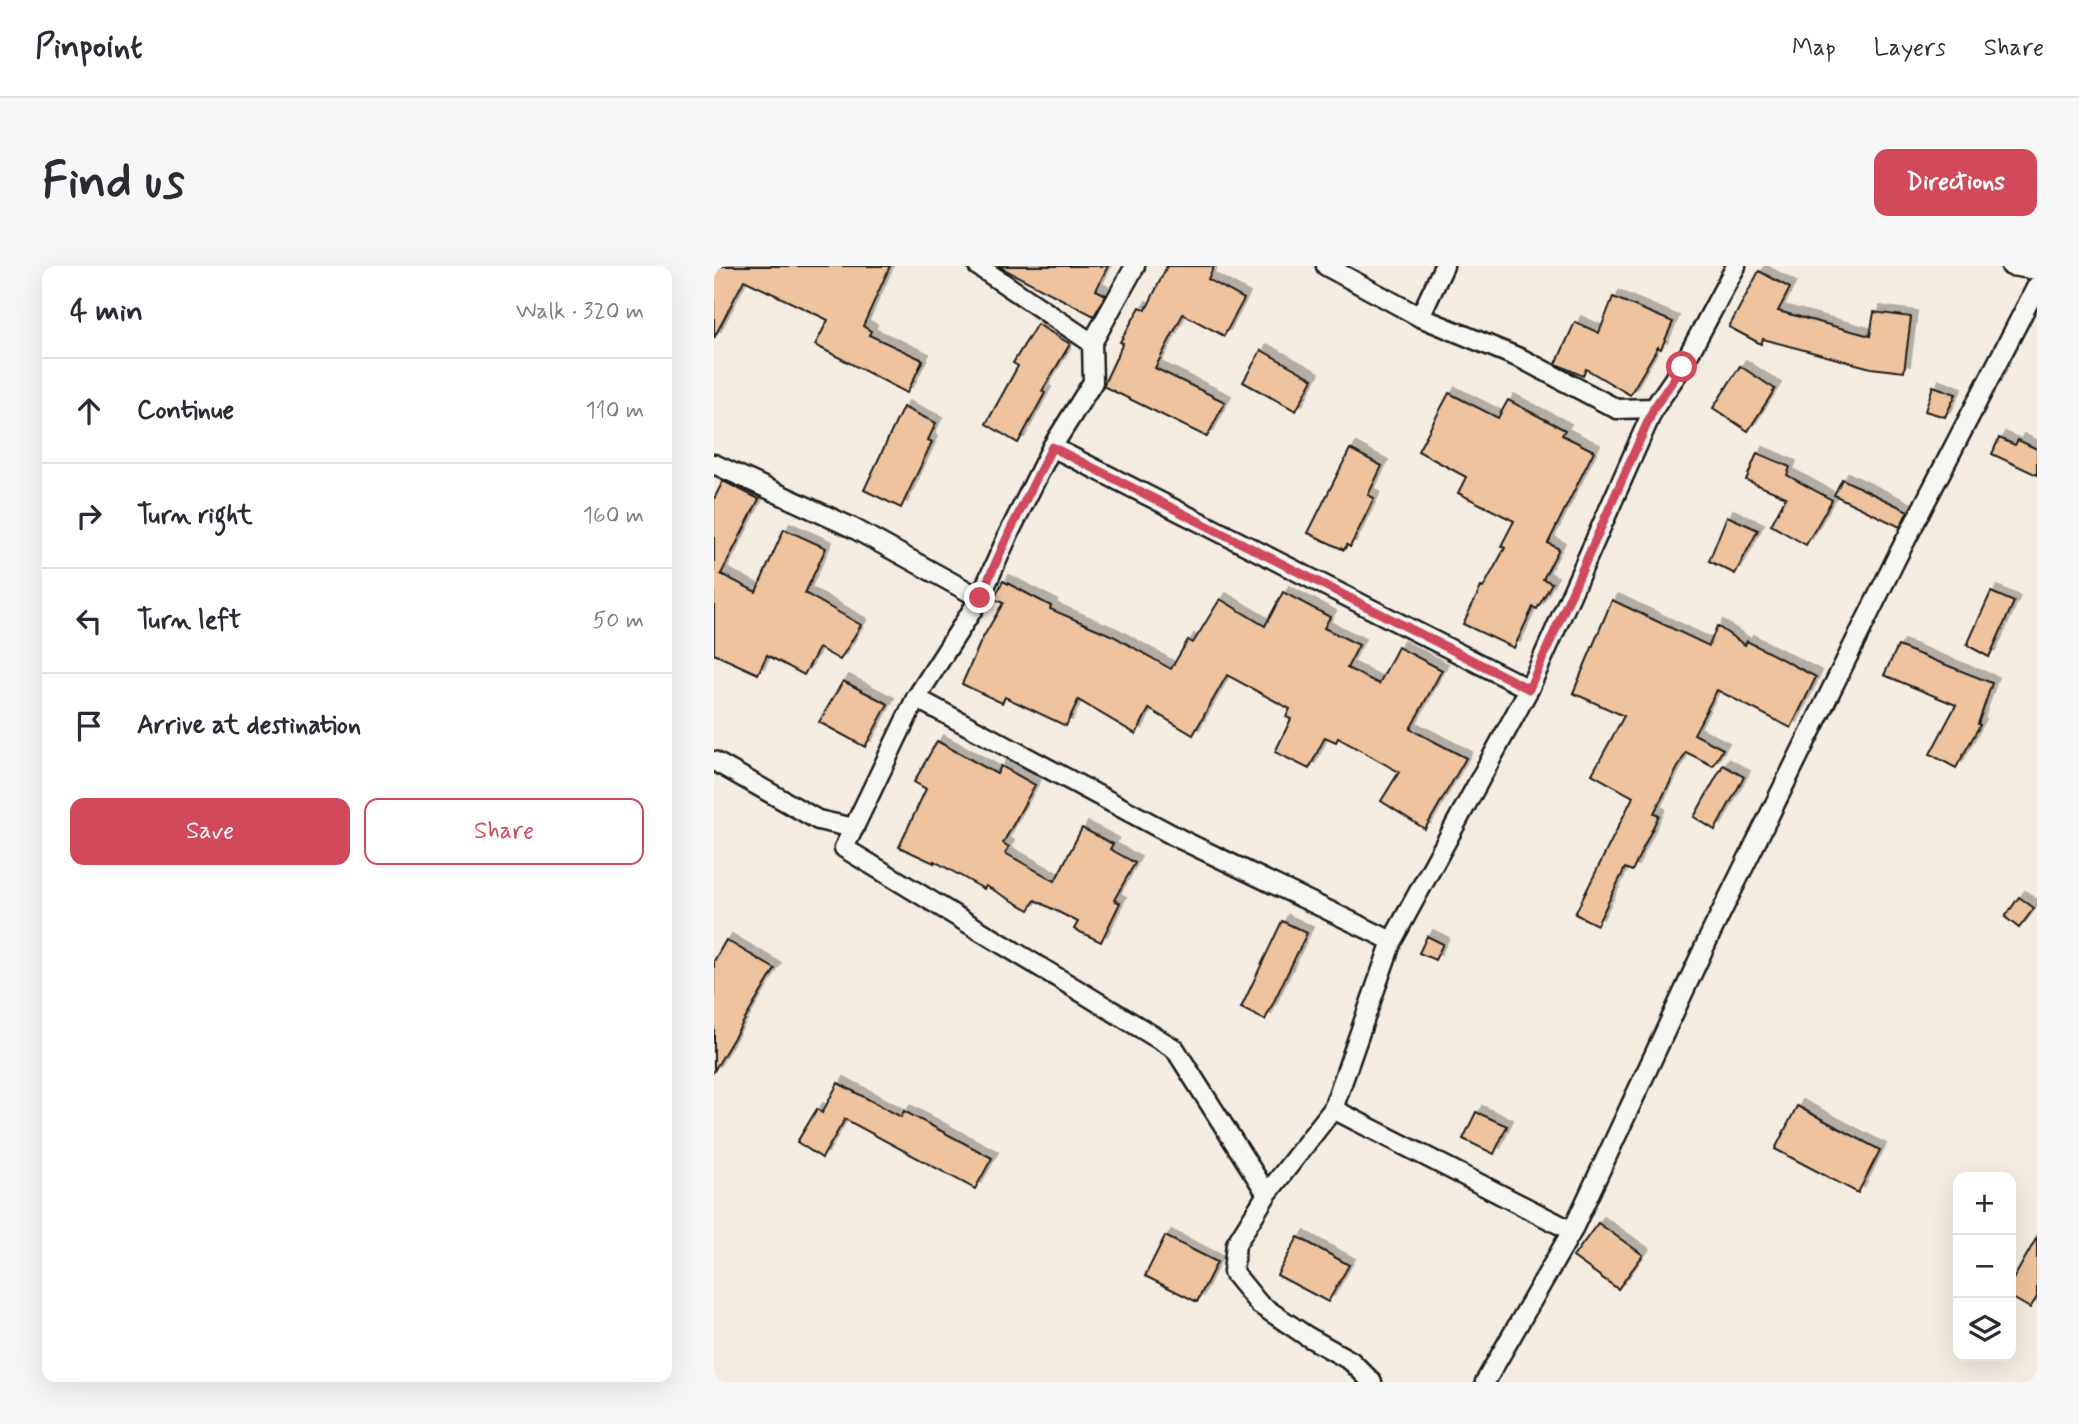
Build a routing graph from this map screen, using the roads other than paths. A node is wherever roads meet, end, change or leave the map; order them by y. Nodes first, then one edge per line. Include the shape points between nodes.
1 (978, 266) edge
2 (1135, 266) edge
3 (1326, 266) edge
4 (1444, 266) edge
5 (1736, 266) edge
6 (2011, 266) edge
7 (2037, 270) edge
8 (2037, 286) edge
9 (1420, 317) junction
10 (1092, 343) junction
11 (1654, 408) junction
12 (1052, 447) junction
13 (714, 464) edge
14 (980, 598) junction
15 (1529, 689) junction
16 (916, 698) junction
17 (714, 761) edge
18 (854, 828) junction
19 (1392, 941) junction
20 (1333, 1109) junction
21 (1268, 1194) junction
22 (1572, 1231) junction
23 (1372, 1382) edge
24 (1485, 1382) edge

1 - 10 street
2 - 10 street
3 - 9 street
4 - 9 street
5 - 11 street via 1682,367
6 - 7 street
8 - 22 street via 1717,920
9 - 11 street via 1522,359 1617,409
10 - 12 street via 1093,383
11 - 15 street
12 - 14 street
12 - 15 street
13 - 14 street via 853,528
14 - 16 street
15 - 19 street
16 - 18 street
16 - 19 street via 1182,840
17 - 18 street via 818,820
18 - 21 street via 844,848 1175,1049
19 - 20 street
20 - 21 street
20 - 22 street
21 - 23 street via 1237,1244 1233,1272 1259,1304 1351,1361
22 - 24 street

